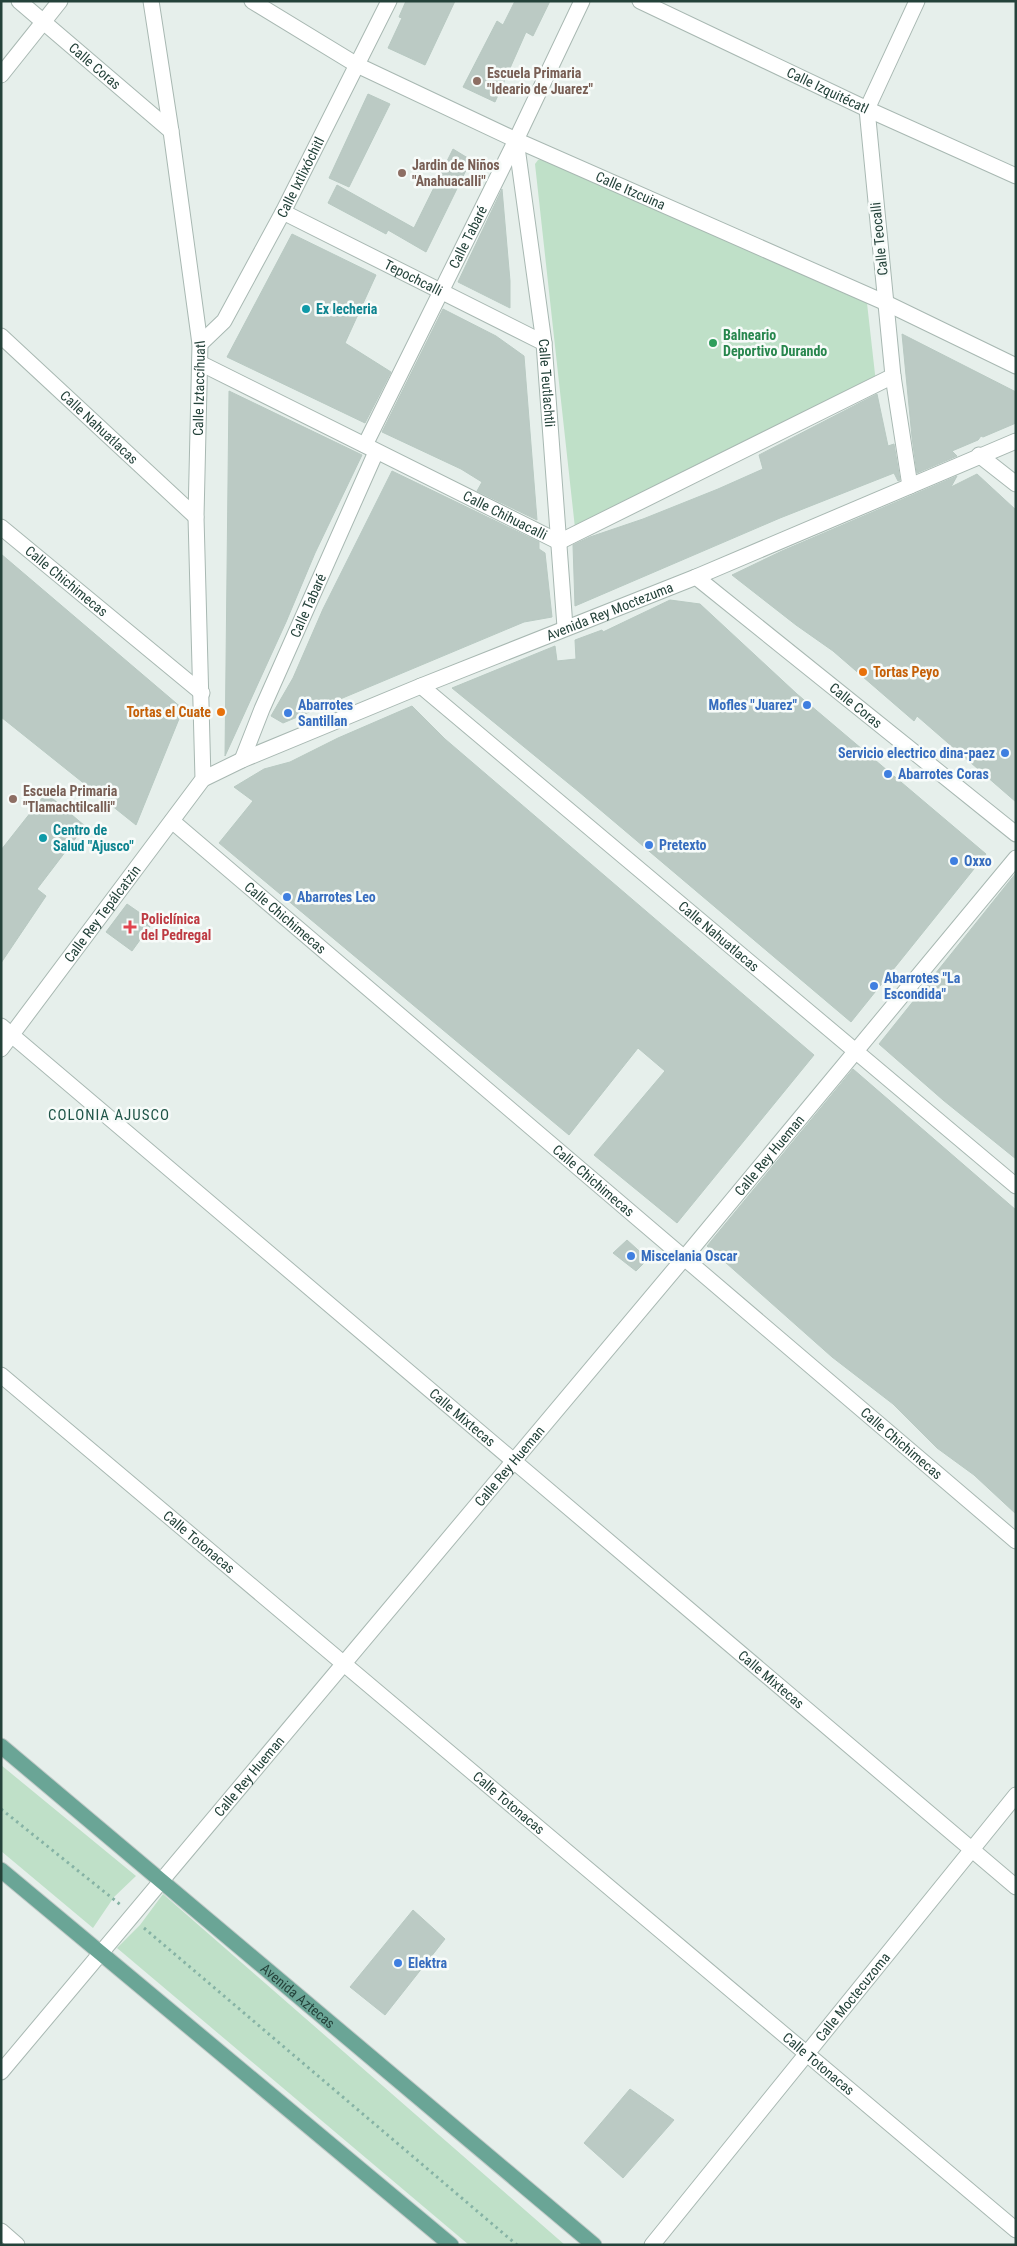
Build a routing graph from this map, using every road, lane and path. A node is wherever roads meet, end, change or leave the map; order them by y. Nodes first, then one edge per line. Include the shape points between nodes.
1 (20, 1) edge
2 (60, 1) edge
3 (151, 1) edge
4 (252, 1) edge
5 (389, 1) edge
6 (582, 1) edge
7 (640, 1) edge
8 (917, 1) edge
9 (43, 22) junction
10 (357, 65) junction
11 (1, 75) edge
12 (866, 109) junction
13 (171, 131) junction
14 (516, 140) junction
15 (1016, 176) edge
16 (283, 212) junction
17 (442, 291) junction
18 (886, 303) junction
19 (1, 336) edge
20 (544, 343) junction
21 (200, 344) junction
22 (200, 363) junction
23 (1016, 366) edge
24 (893, 376) junction
25 (1016, 441) edge
26 (371, 448) junction
27 (979, 455) junction
28 (1016, 484) edge
29 (910, 486) junction
30 (196, 517) junction
31 (1, 527) edge
32 (560, 542) junction
33 (696, 577) junction
34 (565, 627) junction
35 (421, 686) junction
36 (202, 693) junction
37 (242, 760) junction
38 (203, 779) junction
39 (172, 821) junction
40 (1016, 834) edge
41 (1016, 858) edge
42 (7, 1031) edge
43 (1, 1049) edge
44 (854, 1051) junction
45 (1016, 1186) edge
46 (685, 1257) junction
47 (1, 1374) edge
48 (512, 1461) junction
49 (1016, 1541) edge
50 (344, 1662) junction
51 (1, 1746) edge
52 (1016, 1795) edge
53 (1, 1809) edge
54 (971, 1849) junction
55 (1, 1870) edge
56 (162, 1880) junction
57 (1016, 1887) edge
58 (131, 1916) junction
59 (100, 1953) junction
60 (806, 2053) junction
61 (1, 2072) edge
62 (1016, 2230) edge
63 (1, 2231) edge
64 (17, 2245) edge
65 (451, 2245) edge
66 (517, 2245) edge
67 (594, 2245) edge
68 (652, 2245) edge

1 - 9 street, Calle Coras
2 - 9 street
3 - 13 street, Calle Iztaccíhuatl
4 - 10 street, Calle Itzcuina
5 - 10 street, Calle Ixtlixóchitl
6 - 14 street, Calle Tabaré
7 - 12 street, Calle Izquitécatl
8 - 12 street
9 - 11 street
9 - 13 street, Calle Coras
10 - 14 street, Calle Itzcuina
10 - 16 street, Calle Ixtlixóchitl
12 - 15 street, Calle Izquitécatl
12 - 18 street, Calle Teocalli
13 - 21 street, Calle Iztaccíhuatl
14 - 17 street, Calle Tabaré
14 - 18 street, Calle Itzcuina
14 - 20 street, Calle Teutlachtli
16 - 17 street, Tepochcalli
16 - 21 street, Calle Ixtlixóchitl via 224,321
17 - 20 street, Tepochcalli
17 - 26 street, Calle Tabaré
18 - 23 street, Calle Itzcuina
18 - 24 street, Calle Teocalli
19 - 30 street, Calle Nahuatlacas
20 - 32 street, Calle Teutlachtli
21 - 22 street, Calle Iztaccíhuatl
22 - 26 street, Calle Chihuacalli
22 - 30 street, Calle Iztaccíhuatl
24 - 29 street, Calle Teocalli
24 - 32 street, Calle Chihuacalli
25 - 27 street, Avenida Rey Moctezuma
26 - 32 street, Calle Chihuacalli
26 - 37 street, Calle Tabaré
27 - 28 street
27 - 29 street, Avenida Rey Moctezuma
29 - 33 street, Avenida Rey Moctezuma
30 - 36 street, Calle Iztaccíhuatl
31 - 36 street, Calle Chichimecas
32 - 34 street, Calle Teutlachtli
33 - 34 street, Avenida Rey Moctezuma
33 - 40 street, Calle Coras
34 - 35 street, Avenida Rey Moctezuma
35 - 37 street, Avenida Rey Moctezuma
35 - 44 street, Calle Nahuatlacas
36 - 38 street, Calle Iztaccíhuatl
37 - 38 street, Avenida Rey Moctezuma
38 - 39 street, Calle Rey Tepálcatzin
39 - 42 street, Calle Rey Tepálcatzin
39 - 46 street, Calle Chichimecas
41 - 44 street, Calle Rey Hueman
42 - 43 street, Calle Rey Tepálcatzin
42 - 48 street, Calle Mixtecas
44 - 45 street, Calle Nahuatlacas
44 - 46 street, Calle Rey Hueman
46 - 48 street, Calle Rey Hueman
46 - 49 street, Calle Chichimecas
47 - 50 street, Calle Totonacas
48 - 50 street, Calle Rey Hueman
48 - 54 street, Calle Mixtecas
50 - 56 street, Calle Rey Hueman
50 - 60 street, Calle Totonacas
51 - 56 main road, Avenida Aztecas
52 - 54 street, Calle Moctecuzoma
53 - 58 path via 116,1900
54 - 57 street, Calle Mixtecas
54 - 60 street, Calle Moctecuzoma
55 - 59 main road
56 - 58 street, Calle Rey Hueman
56 - 67 main road, Avenida Aztecas
58 - 59 street, Calle Rey Hueman
58 - 66 path
59 - 61 street, Calle Rey Hueman
59 - 65 main road
60 - 62 street, Calle Totonacas
60 - 68 street, Calle Moctecuzoma
63 - 64 street

